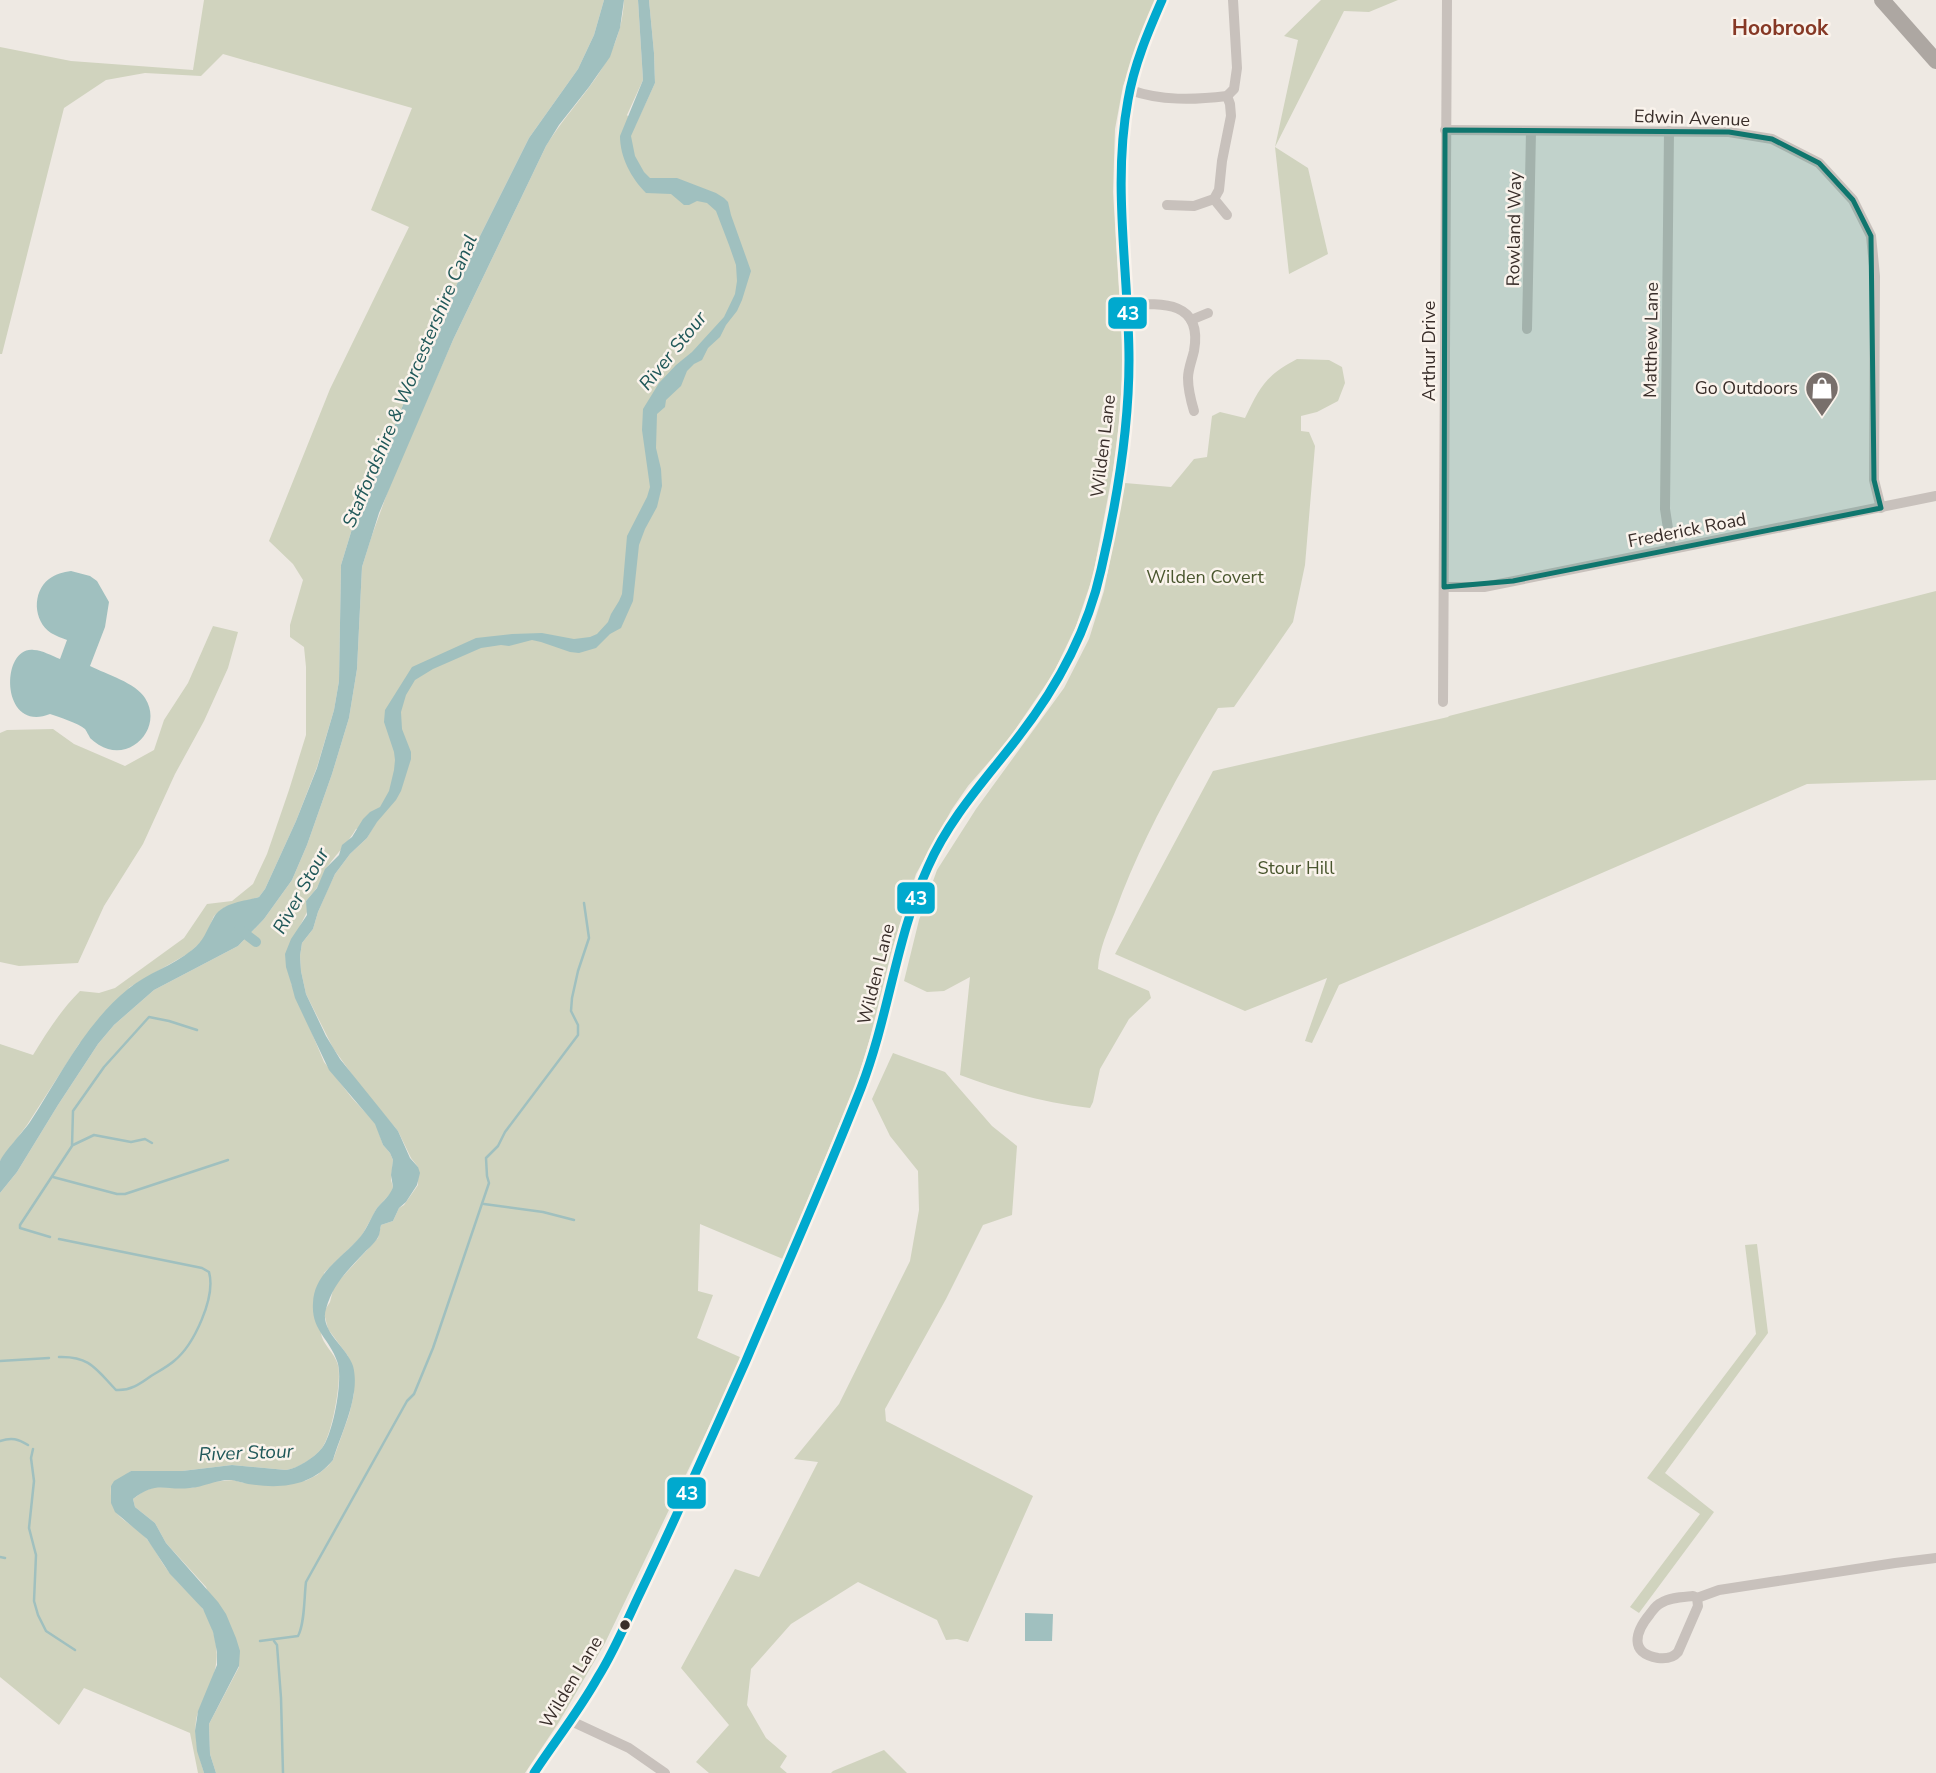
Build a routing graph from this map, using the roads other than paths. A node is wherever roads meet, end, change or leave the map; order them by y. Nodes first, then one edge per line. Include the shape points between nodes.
1 (1162, 0) edge
2 (1233, 0) edge
3 (1447, 0) edge
4 (1882, 0) edge
5 (1936, 61) edge
6 (1130, 90) junction
7 (1227, 96) junction
8 (1446, 130) junction
9 (1531, 131) junction
10 (1669, 131) junction
11 (1214, 199) junction
12 (1167, 205) dead end
13 (1227, 215) dead end
14 (1128, 305) junction
15 (1208, 313) dead end
16 (1191, 320) junction
17 (1527, 329) dead end
18 (1194, 411) dead end
19 (1936, 496) edge
20 (1881, 508) junction
21 (1671, 548) junction
22 (1444, 587) junction
23 (1443, 702) dead end
24 (1936, 1559) edge
25 (1697, 1598) junction
26 (571, 1721) junction
27 (534, 1773) edge
28 (665, 1773) edge

1 - 6 street, Wilden Lane
2 - 7 street via 1237,68 1234,89
3 - 8 street, Arthur Drive
4 - 5 highway
6 - 7 street via 1164,98
6 - 14 street, Wilden Lane via 1121,151
7 - 11 street via 1231,116
8 - 9 street, Edwin Avenue
8 - 22 street, Arthur Drive
9 - 10 street, Edwin Avenue
9 - 17 street, Rowland Way
10 - 20 street, Edwin Avenue via 1729,132 1772,139 1819,163 1853,200 1871,236 1875,276 1874,480
10 - 21 street, Matthew Lane via 1665,509
11 - 12 street via 1195,205
11 - 13 street
14 - 16 street via 1176,307
14 - 26 street, Wilden Lane via 1124,448 1102,568 1086,624 1052,688 931,859 917,891 858,1097 687,1496 601,1673
15 - 16 street
16 - 18 street via 1194,350 1188,380
19 - 20 street, Frederick Road
20 - 21 street, Frederick Road
21 - 22 street, Frederick Road via 1484,587
22 - 23 street, Arthur Drive
24 - 25 street via 1719,1590
25 - 25 street via 1698,1606 1674,1656 1663,1659 1642,1651 1637,1636 1657,1605 1671,1598
26 - 27 street, Wilden Lane
26 - 28 street via 629,1748

